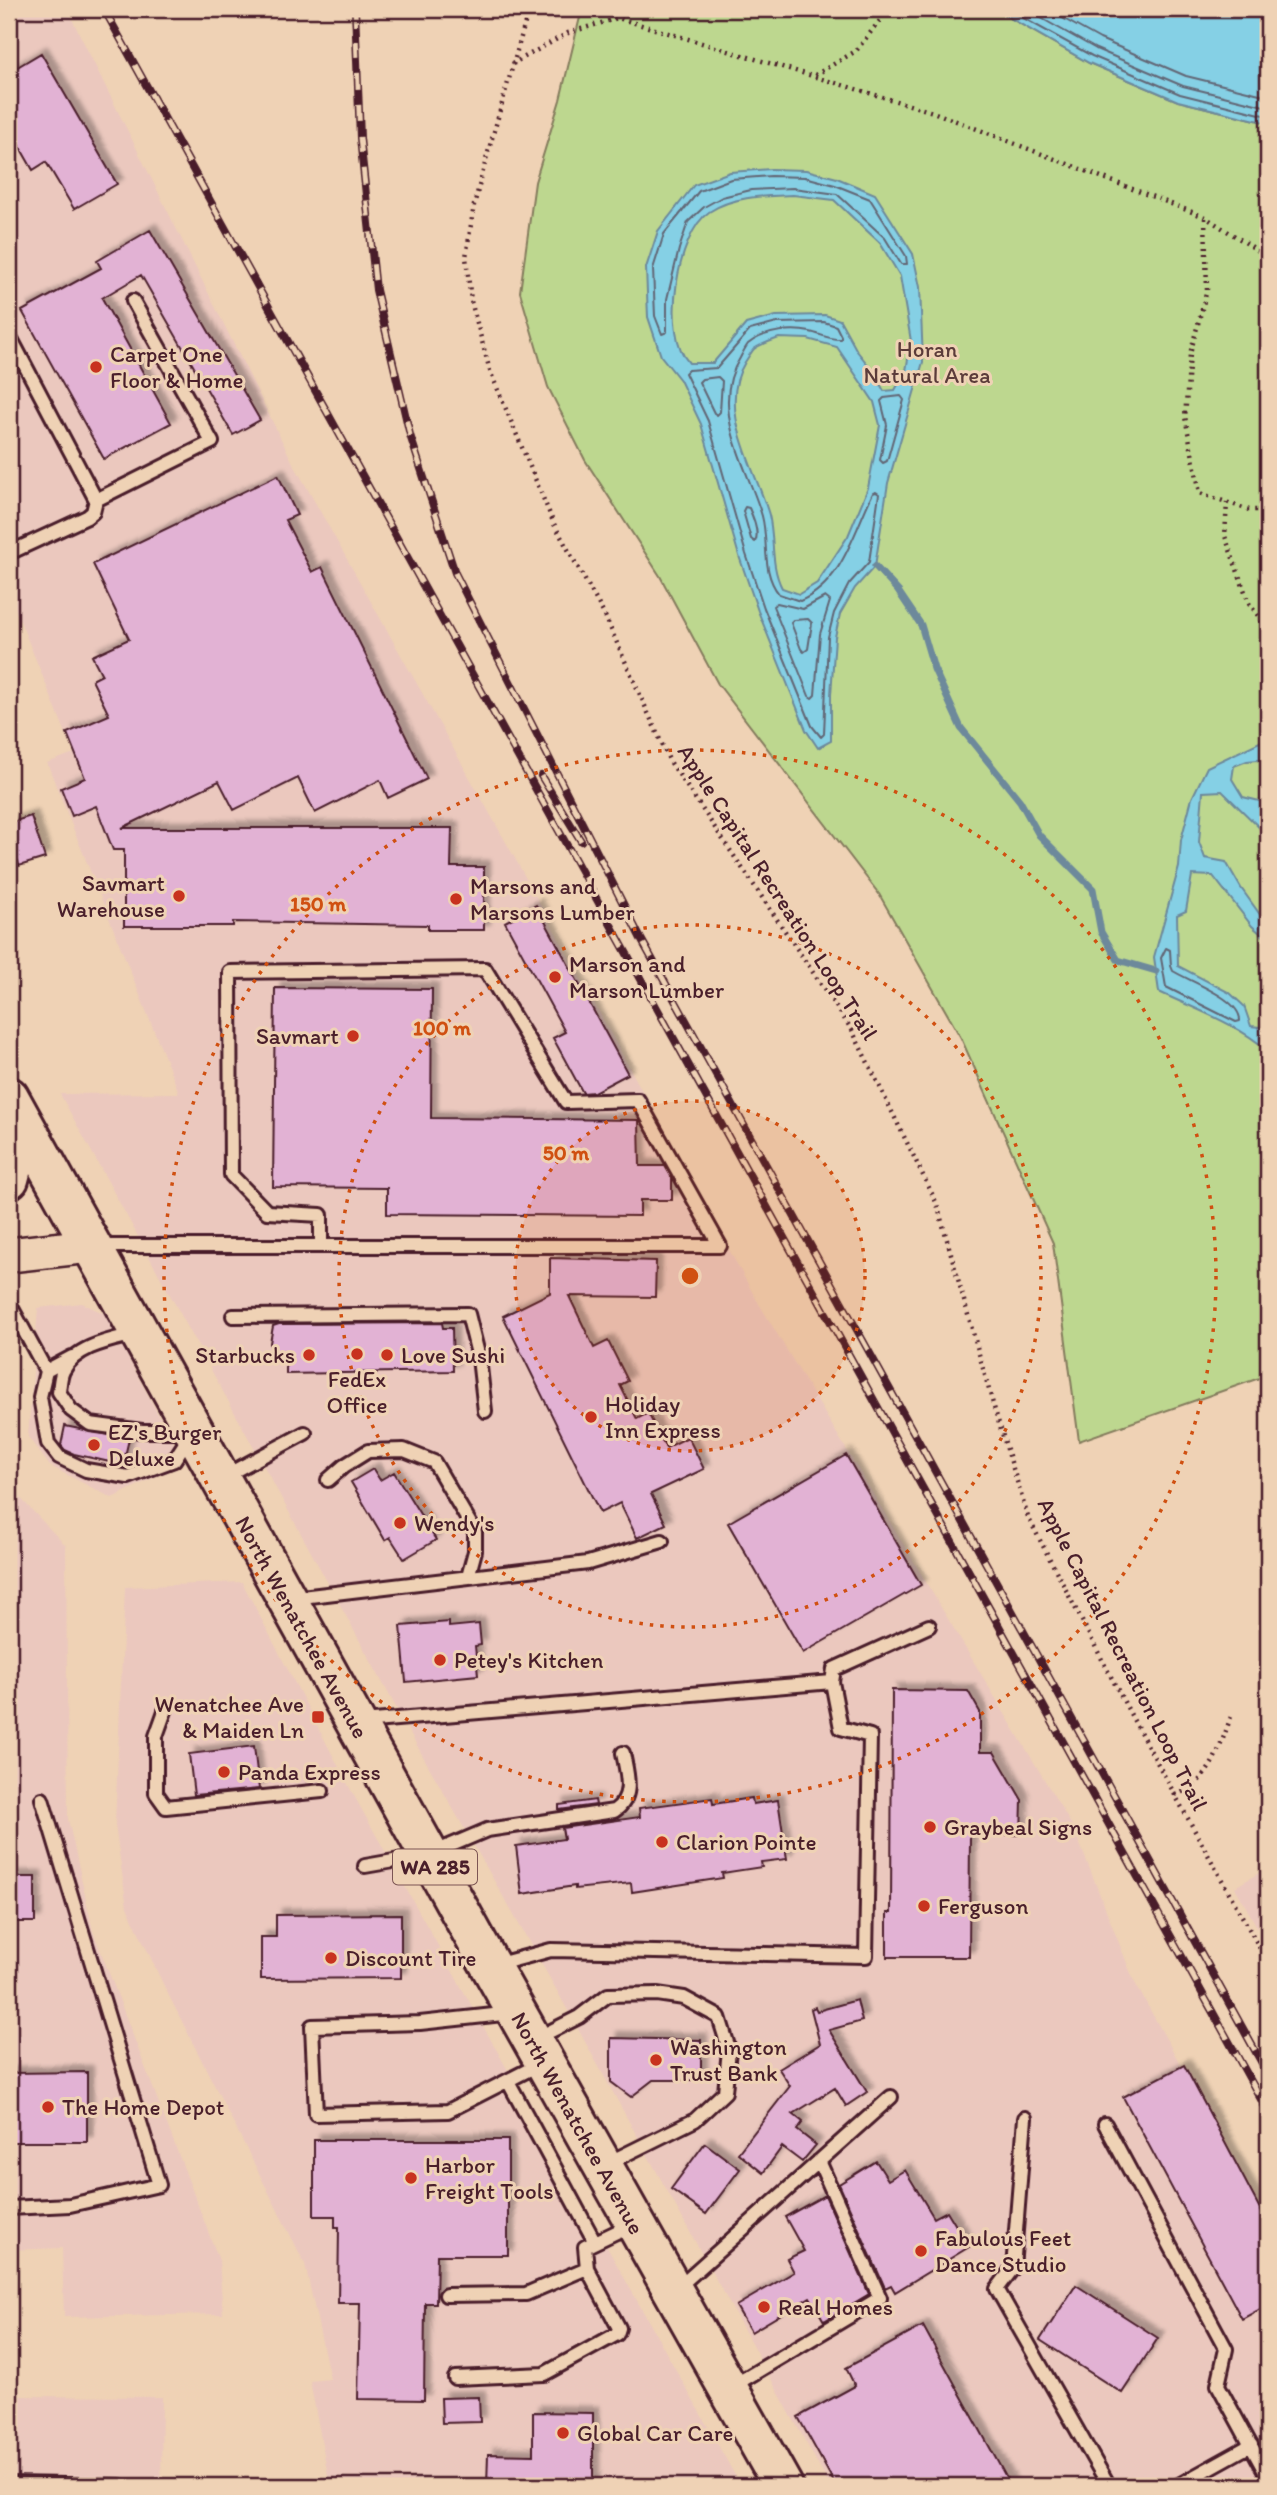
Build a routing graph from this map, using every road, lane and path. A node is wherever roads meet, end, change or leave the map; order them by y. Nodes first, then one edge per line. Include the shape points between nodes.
1 (529, 9) edge
2 (611, 9) edge
3 (618, 18) junction
4 (881, 19) dead end
5 (511, 64) junction
6 (814, 76) junction
7 (1205, 217) junction
8 (1268, 257) edge
9 (133, 301) dead end
10 (9, 335) edge
11 (96, 500) junction
12 (1227, 502) junction
13 (1268, 510) edge
14 (9, 553) edge
15 (1268, 630) edge
16 (14, 1107) edge
17 (9, 1179) edge
18 (90, 1246) junction
19 (321, 1246) junction
20 (9, 1255) edge
21 (9, 1303) edge
22 (233, 1316) dead end
23 (139, 1334) junction
24 (72, 1357) junction
25 (46, 1371) junction
26 (485, 1411) dead end
27 (193, 1431) junction
28 (305, 1433) dead end
29 (220, 1479) junction
30 (328, 1480) dead end
31 (662, 1541) dead end
32 (468, 1577) junction
33 (286, 1599) junction
34 (929, 1626) dead end
35 (831, 1682) junction
36 (165, 1711) dead end
37 (1232, 1714) dead end
38 (355, 1723) junction
39 (623, 1753) dead end
40 (322, 1791) dead end
41 (1175, 1795) junction
42 (42, 1799) dead end
43 (428, 1855) junction
44 (365, 1866) dead end
45 (1268, 1963) edge
46 (491, 1967) junction
47 (531, 2039) junction
48 (508, 2081) junction
49 (891, 2097) dead end
50 (1025, 2118) dead end
51 (1105, 2124) dead end
52 (819, 2161) junction
53 (602, 2166) junction
54 (9, 2208) edge
55 (635, 2224) junction
56 (595, 2242) junction
57 (587, 2268) junction
58 (673, 2291) junction
59 (446, 2295) dead end
60 (455, 2378) dead end
61 (728, 2389) junction
62 (1251, 2445) junction
63 (1268, 2477) edge
64 (11, 2486) edge
65 (120, 2486) edge
66 (783, 2486) edge
67 (1109, 2486) edge
68 (1177, 2486) edge

1 - 5 path, Apple Capital Recreation Loop Trail
2 - 3 path
3 - 5 path via 569,33
3 - 6 path
4 - 6 path via 856,51
5 - 41 path, Apple Capital Recreation Loop Trail via 474,205 467,257 471,301 490,371 554,524 605,616 669,760 852,1030 937,1204 1028,1517
6 - 7 path via 933,112
7 - 8 path
7 - 12 path via 1207,290 1191,354 1185,417 1200,493
9 - 11 lane via 212,442
10 - 11 lane
11 - 14 lane via 87,517
12 - 13 path via 1249,510
12 - 15 path via 1224,536 1249,603
16 - 17 main road
16 - 18 main road, North Wenatchee Avenue / WA 285
18 - 19 lane
18 - 20 main road
18 - 23 main road, North Wenatchee Avenue / WA 285
19 - 19 lane via 568,1246 720,1246 638,1101 566,1102 485,969 230,972 231,1175 267,1212 321,1215
21 - 25 lane
22 - 26 lane via 468,1314
23 - 24 lane via 103,1342
23 - 27 main road, North Wenatchee Avenue / WA 285
24 - 25 lane
24 - 27 lane via 62,1372 59,1392 71,1410 90,1424
25 - 27 lane via 40,1397 48,1443 59,1457 86,1469 128,1476 150,1469 174,1460
27 - 29 main road, North Wenatchee Avenue / WA 285
28 - 29 lane
29 - 33 main road, North Wenatchee Avenue / WA 285
30 - 32 lane via 368,1451 404,1450 434,1462 475,1532
31 - 32 lane via 587,1563
32 - 33 lane
33 - 38 main road, North Wenatchee Avenue / WA 285
34 - 35 lane via 834,1670
35 - 38 lane
35 - 46 lane via 841,1728 870,1736 866,1956 551,1950
36 - 40 lane via 156,1737 156,1793 166,1807
37 - 41 path via 1208,1772
38 - 43 main road, North Wenatchee Avenue / WA 285
39 - 43 lane via 628,1791 622,1806 614,1811 487,1830
41 - 45 path, Apple Capital Recreation Loop Trail
42 - 54 lane via 159,2185 70,2205
43 - 44 lane
43 - 46 main road, North Wenatchee Avenue / WA 285
46 - 47 main road, North Wenatchee Avenue / WA 285
47 - 48 lane
47 - 48 lane via 421,2023 312,2026 316,2114 448,2111
47 - 53 main road, North Wenatchee Avenue / WA 285
47 - 53 lane via 579,2017 608,1995 684,1998 719,2017 729,2049 725,2091 695,2120
48 - 56 lane
49 - 52 lane
50 - 67 lane via 1013,2268 997,2289
51 - 62 lane via 1226,2349 1218,2385
52 - 58 lane
52 - 61 lane via 880,2298
53 - 55 main road, North Wenatchee Avenue / WA 285
55 - 56 lane
55 - 58 main road, North Wenatchee Avenue / WA 285
56 - 57 lane via 585,2247
57 - 59 lane via 526,2294
57 - 60 lane via 619,2328 617,2333 544,2374
58 - 61 main road, North Wenatchee Avenue / WA 285
61 - 66 main road, North Wenatchee Avenue / WA 285
62 - 63 lane
62 - 68 lane
64 - 65 lane

